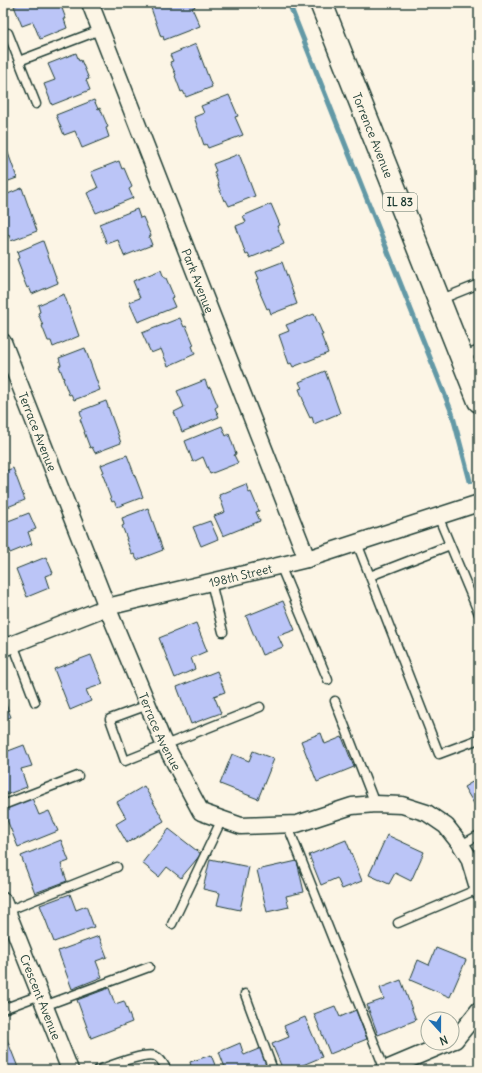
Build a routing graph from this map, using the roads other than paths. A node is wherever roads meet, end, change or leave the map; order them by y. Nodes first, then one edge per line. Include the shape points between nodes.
1 (90, 3) edge
2 (321, 3) edge
3 (100, 30) junction
4 (8, 33) dead end
5 (19, 61) junction
6 (36, 104) dead end
7 (479, 284) edge
8 (438, 300) junction
9 (3, 342) edge
10 (470, 354) edge
11 (479, 401) edge
12 (479, 503) edge
13 (438, 516) junction
14 (358, 543) junction
15 (450, 545) junction
16 (307, 559) junction
17 (280, 566) junction
18 (370, 576) junction
19 (211, 582) junction
20 (107, 607) junction
21 (479, 614) edge
22 (222, 632) dead end
23 (8, 646) edge
24 (328, 680) dead end
25 (335, 700) dead end
26 (35, 702) dead end
27 (148, 705) junction
28 (260, 706) dead end
29 (479, 739) edge
30 (165, 744) junction
31 (78, 776) dead end
32 (375, 804) junction
33 (3, 805) edge
34 (222, 819) junction
35 (288, 824) junction
36 (479, 835) edge
37 (461, 845) junction
38 (117, 867) dead end
39 (479, 890) edge
40 (5, 906) edge
41 (398, 923) dead end
42 (172, 924) dead end
43 (149, 967) dead end
44 (245, 994) dead end
45 (42, 1001) junction
46 (3, 1009) edge
47 (479, 1010) edge
48 (460, 1034) edge
49 (429, 1051) edge
50 (70, 1070) edge
51 (98, 1070) edge
52 (168, 1070) edge
53 (273, 1070) edge
54 (384, 1070) edge

1 - 3 street, Park Avenue
2 - 8 main road, Torrence Avenue / IL 83
3 - 5 lane
3 - 16 street, Park Avenue
4 - 5 lane
5 - 6 lane
7 - 8 lane
8 - 10 main road, Torrence Avenue / IL 83
9 - 20 street, Terrace Avenue
10 - 11 main road, Torrence Avenue / IL 83
12 - 13 street, 198th Street
13 - 14 street, 198th Street
13 - 15 lane
14 - 16 street, 198th Street
14 - 18 lane
15 - 18 lane
15 - 21 lane
16 - 17 street, 198th Street
17 - 19 street, 198th Street
17 - 24 lane
18 - 29 lane via 439,754
19 - 20 street, 198th Street
19 - 22 lane
20 - 23 street, 198th Street
20 - 27 street, Terrace Avenue
23 - 26 lane
25 - 32 lane
27 - 30 street, Terrace Avenue
27 - 30 lane via 110,719 125,761
28 - 30 lane
30 - 34 street, Terrace Avenue via 201,812
31 - 33 lane
32 - 35 street, Terrace Avenue via 352,806 297,824
32 - 37 street, Terrace Avenue via 402,805 427,812 446,826
34 - 35 street, Terrace Avenue via 241,826
34 - 42 lane
35 - 54 lane
36 - 37 lane
37 - 39 street, Terrace Avenue via 469,858
38 - 40 lane
39 - 41 lane
40 - 45 street, Crescent Avenue
43 - 45 lane
44 - 53 lane
45 - 46 lane
45 - 50 street, Crescent Avenue
47 - 48 street
49 - 54 street
51 - 52 lane via 145,1055 155,1056

